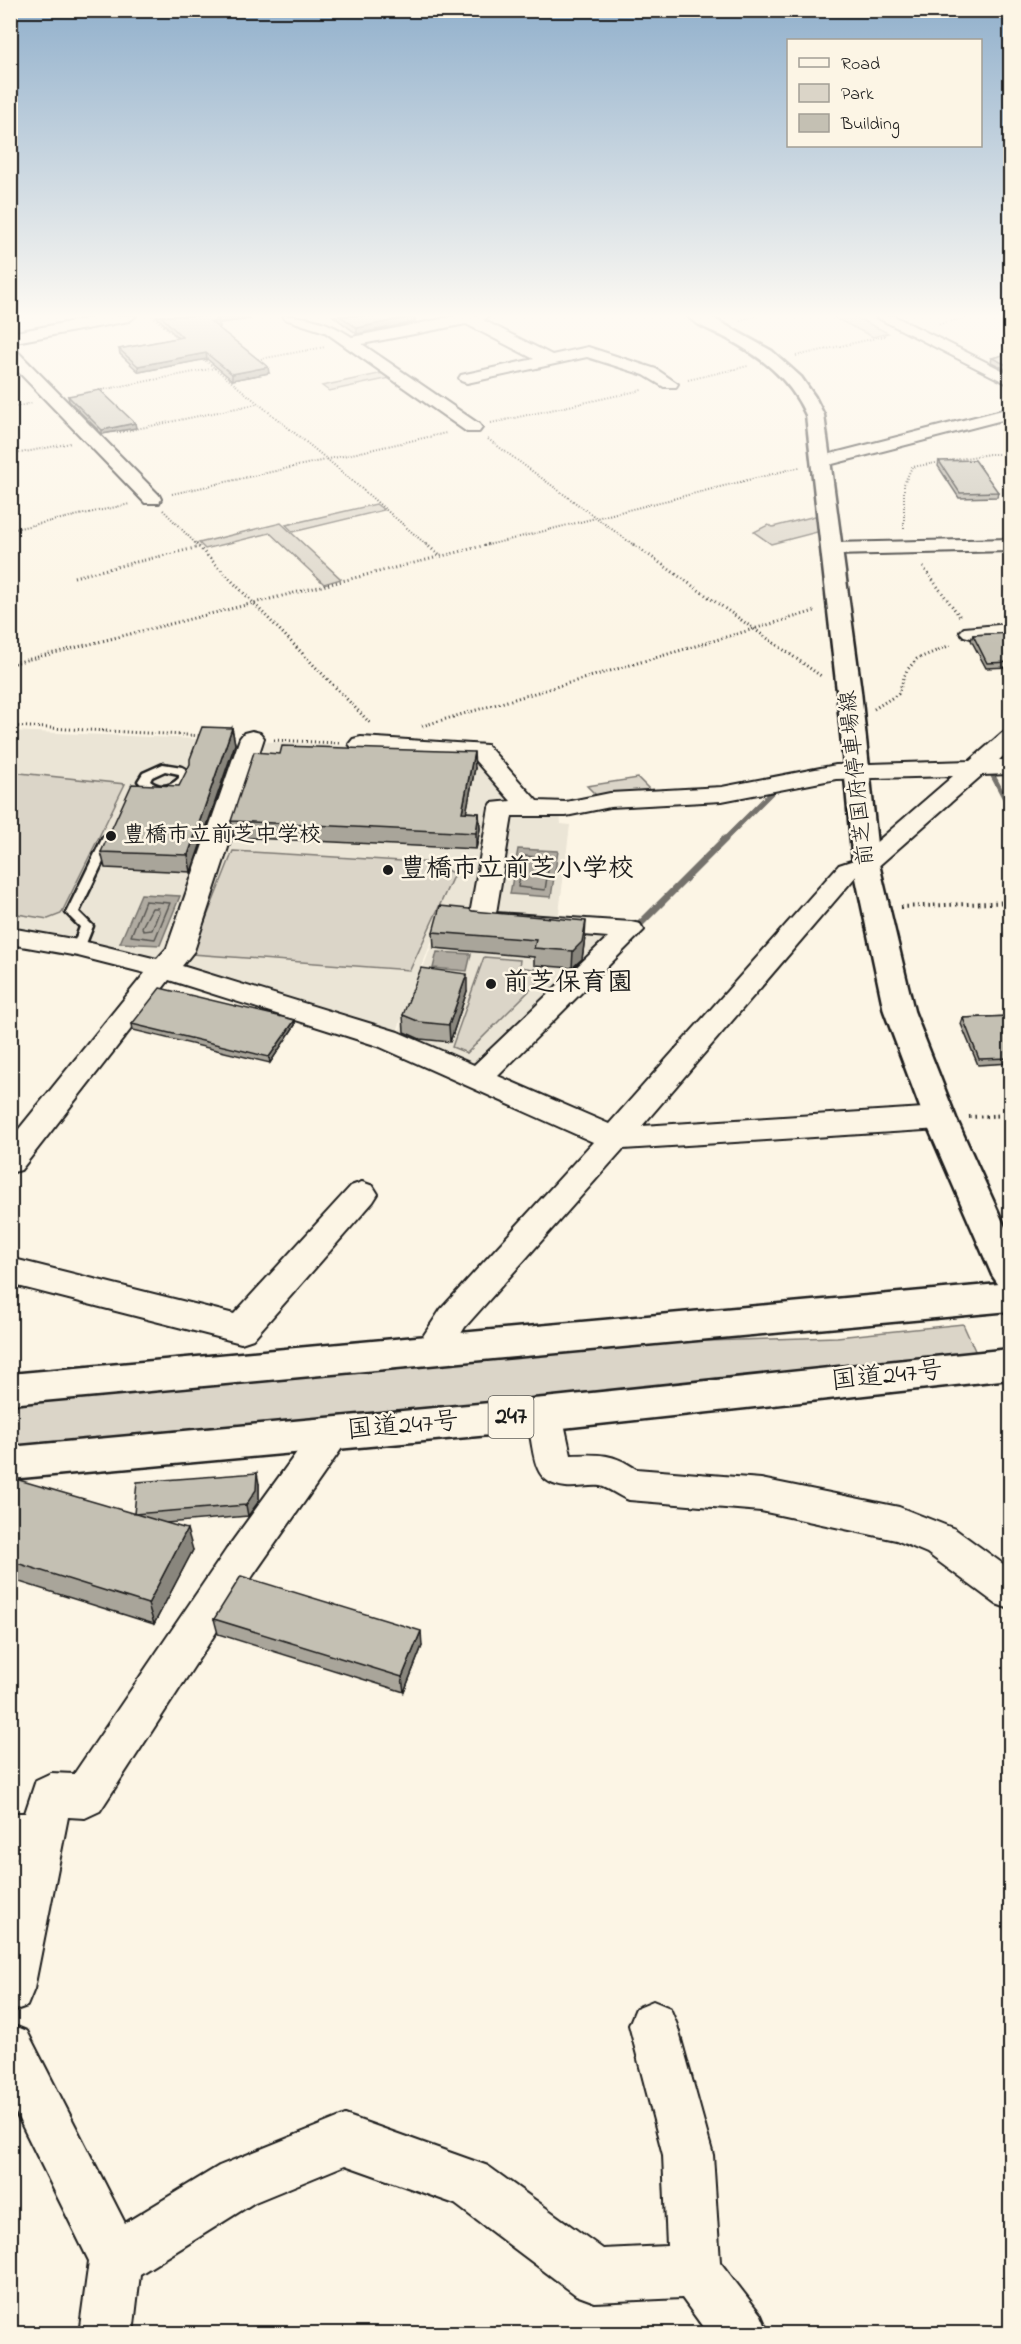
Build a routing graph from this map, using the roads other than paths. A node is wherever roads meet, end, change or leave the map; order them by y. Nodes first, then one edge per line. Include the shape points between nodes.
1 (80, 425) edge
2 (469, 425) edge
3 (816, 425) edge
4 (963, 425) edge
5 (473, 428) road end
6 (821, 462) junction
7 (152, 499) road end
8 (1011, 545) edge
9 (833, 549) junction
10 (1011, 630) edge
11 (971, 632) road end
12 (252, 738) road end
13 (1011, 738) edge
14 (361, 744) road end
15 (1011, 767) edge
16 (975, 769) junction
17 (856, 771) junction
18 (531, 809) junction
19 (114, 829) edge
20 (866, 864) junction
21 (10, 936) edge
22 (78, 948) junction
23 (163, 969) junction
24 (477, 1078) junction
25 (940, 1118) junction
26 (614, 1140) junction
27 (10, 1162) edge
28 (363, 1194) dead end
29 (10, 1270) edge
30 (1011, 1275) edge
31 (1011, 1297) edge
32 (431, 1350) junction
33 (1011, 1364) edge
34 (10, 1389) edge
35 (544, 1414) junction
36 (331, 1434) junction
37 (10, 1463) edge
38 (1011, 1591) edge
39 (27, 1835) edge
40 (10, 1989) edge
41 (653, 2025) dead end
42 (10, 2048) edge
43 (115, 2259) junction
44 (694, 2271) junction
45 (106, 2334) edge
46 (742, 2334) edge

1 - 7 street
2 - 5 street
3 - 6 main road, 前芝国府停車場線
4 - 6 street
6 - 9 main road, 前芝国府停車場線
8 - 9 street
9 - 17 main road, 前芝国府停車場線
10 - 11 street
12 - 23 street via 180,951
13 - 16 street
14 - 18 street via 479,750
15 - 16 street
16 - 17 street
16 - 20 street
17 - 18 street via 722,794
17 - 20 main road, 前芝国府停車場線
18 - 24 street via 501,808 482,920 631,930
19 - 22 lane via 72,914 87,926
20 - 25 main road, 前芝国府停車場線 via 899,1011
20 - 26 street via 848,870
21 - 22 street
22 - 23 street
23 - 24 street via 388,1039
23 - 27 street
24 - 26 street
25 - 26 street
25 - 30 main road, 前芝国府停車場線
26 - 32 street via 453,1318
28 - 29 street via 241,1329
31 - 32 main road
32 - 34 main road
33 - 35 main road, 国道247号 / 247
35 - 36 main road, 国道247号 / 247
35 - 38 street via 554,1465 565,1471 608,1470 629,1484 761,1495 899,1524 941,1541
36 - 37 main road, 国道247号 / 247
36 - 39 street via 240,1562 85,1796 51,1795
39 - 40 street
41 - 44 street via 688,2155
42 - 43 street
43 - 44 street via 237,2184 345,2140 470,2184 596,2276
43 - 45 street
44 - 46 street

